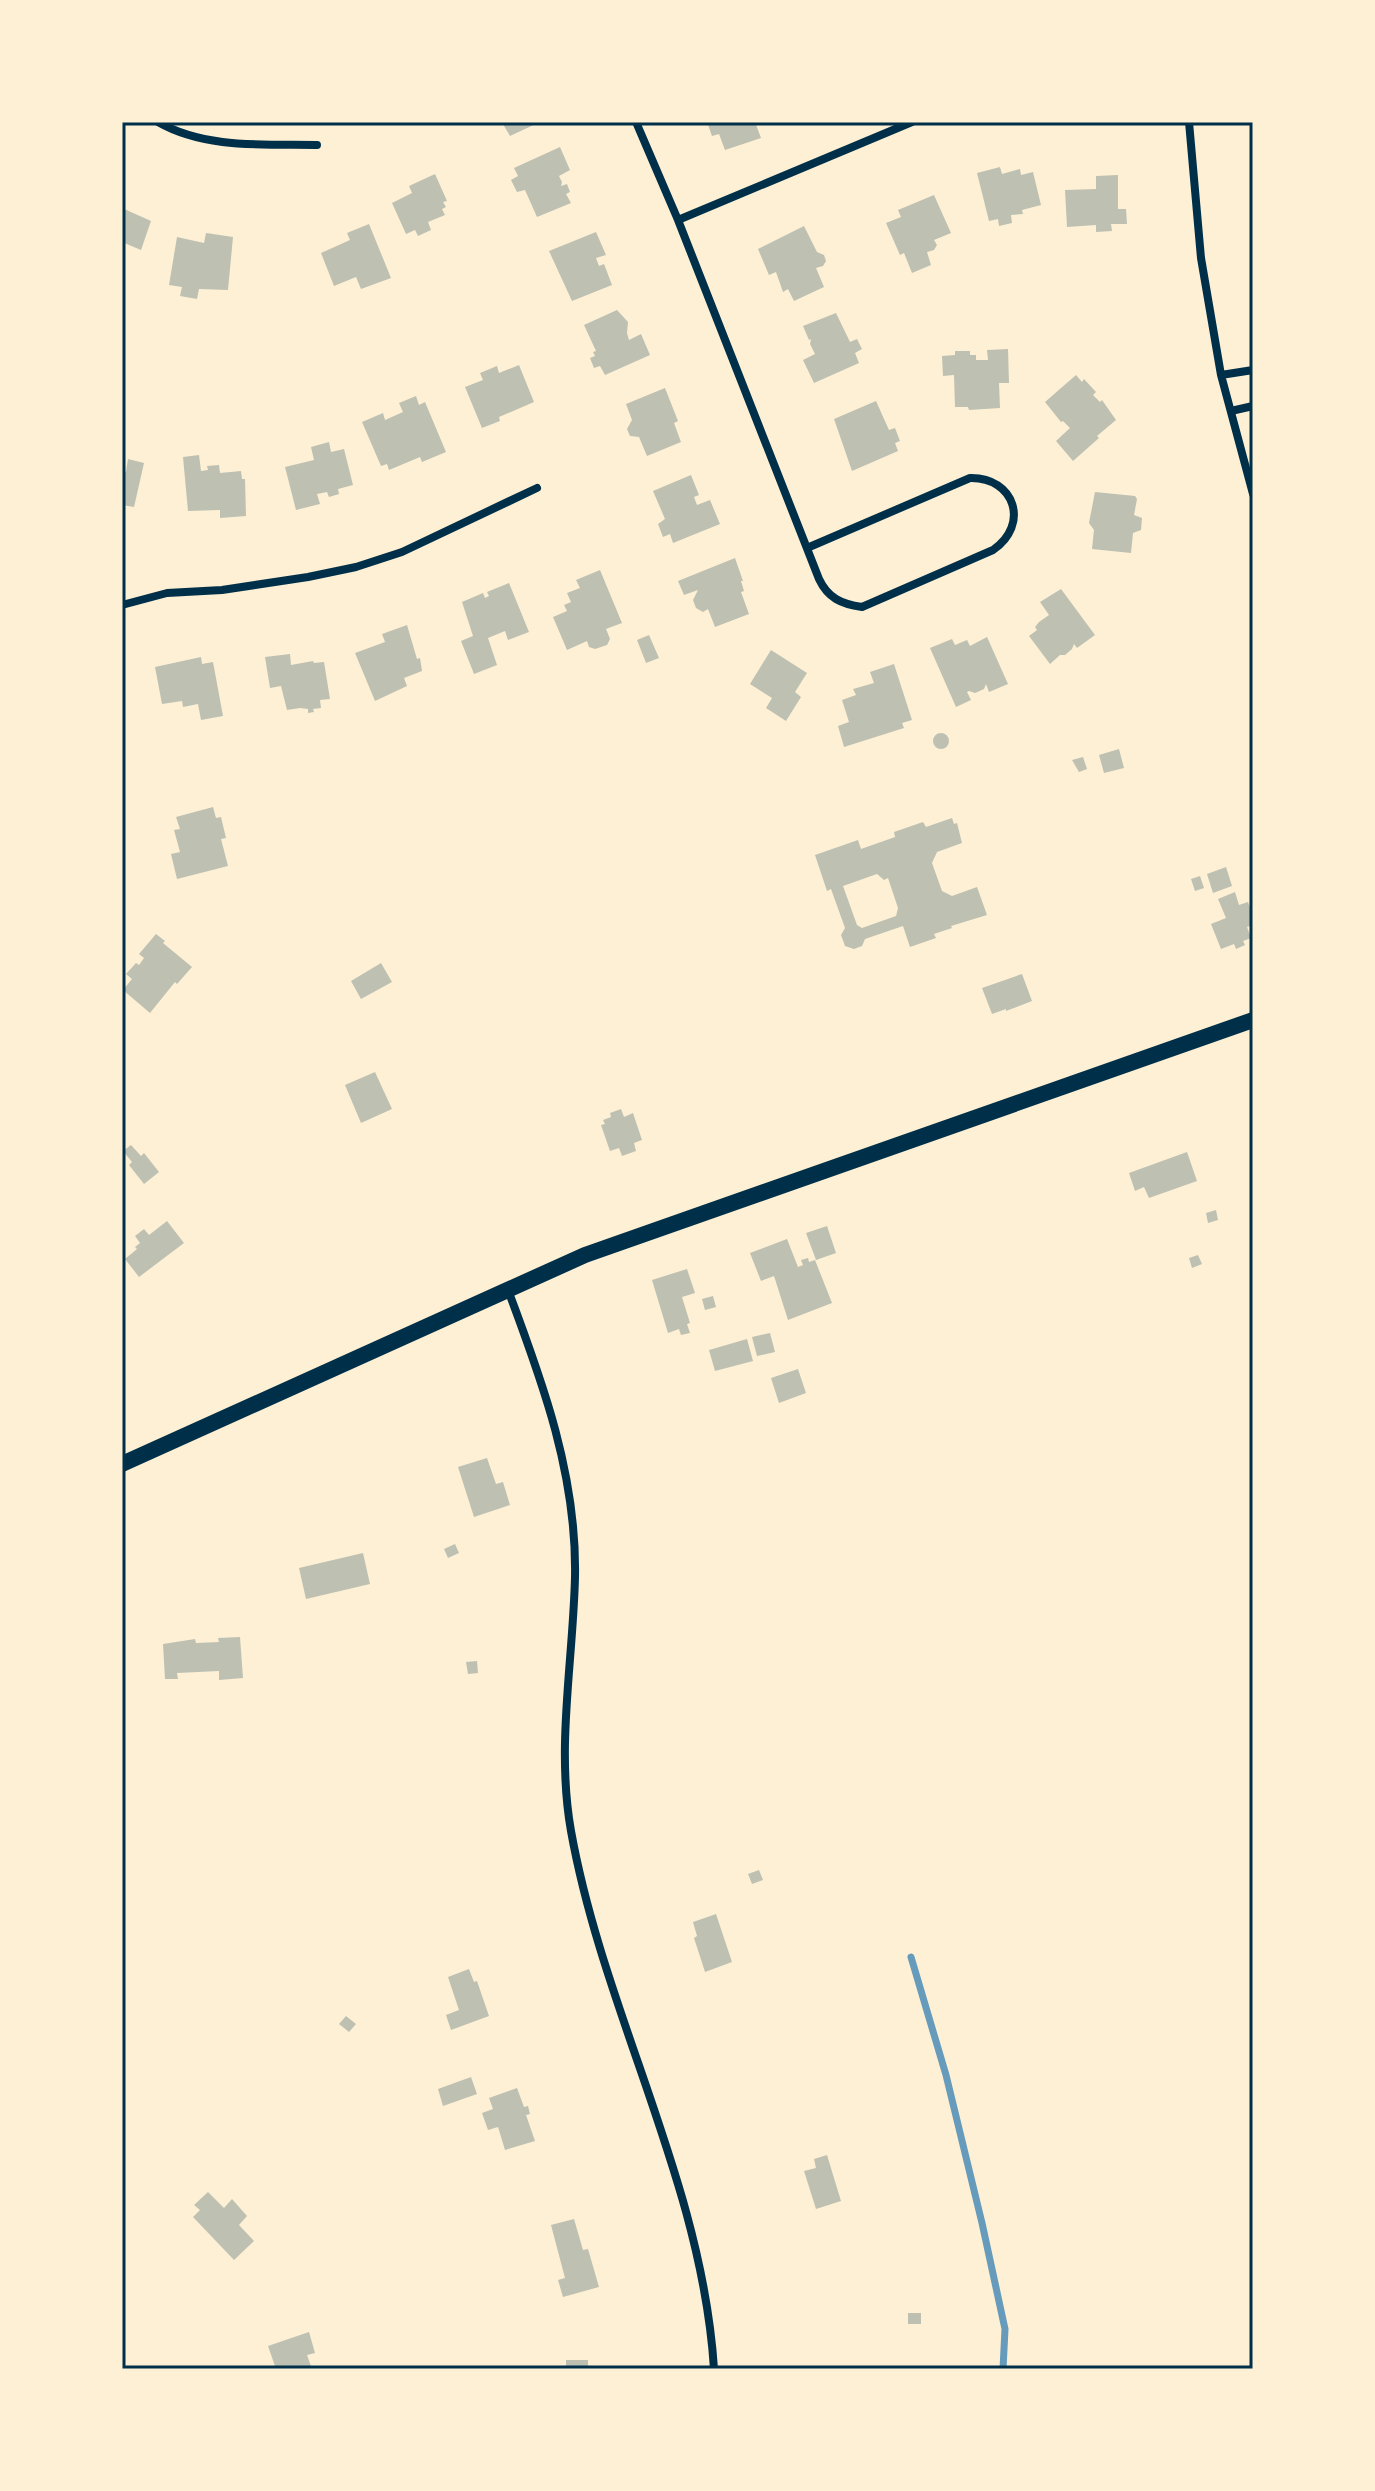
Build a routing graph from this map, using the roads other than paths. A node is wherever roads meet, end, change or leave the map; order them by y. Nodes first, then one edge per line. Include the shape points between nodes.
1 (158, 122) edge
2 (636, 122) edge
3 (912, 122) edge
4 (1189, 122) edge
5 (317, 145) dead end
6 (678, 220) junction
7 (1253, 370) edge
8 (1221, 375) junction
9 (1253, 406) edge
10 (1231, 411) junction
11 (537, 488) dead end
12 (1253, 494) edge
13 (807, 548) junction
14 (122, 605) edge
15 (1253, 1020) edge
16 (508, 1289) junction
17 (122, 1464) edge
18 (714, 2369) edge

1 - 5 street via 234,144
2 - 6 street
3 - 6 street
4 - 8 street via 1201,258
6 - 13 street
7 - 8 street
8 - 10 street
9 - 10 street
10 - 12 street
11 - 14 street via 402,552 356,567 222,590 167,593
13 - 13 street via 823,589 840,602 862,607 993,550 1009,535 1014,515 1001,487 970,478
15 - 16 main road via 682,1219
16 - 17 main road
16 - 18 street via 557,1433 573,1521 565,1742 571,1830 582,1882 683,2195 708,2300

